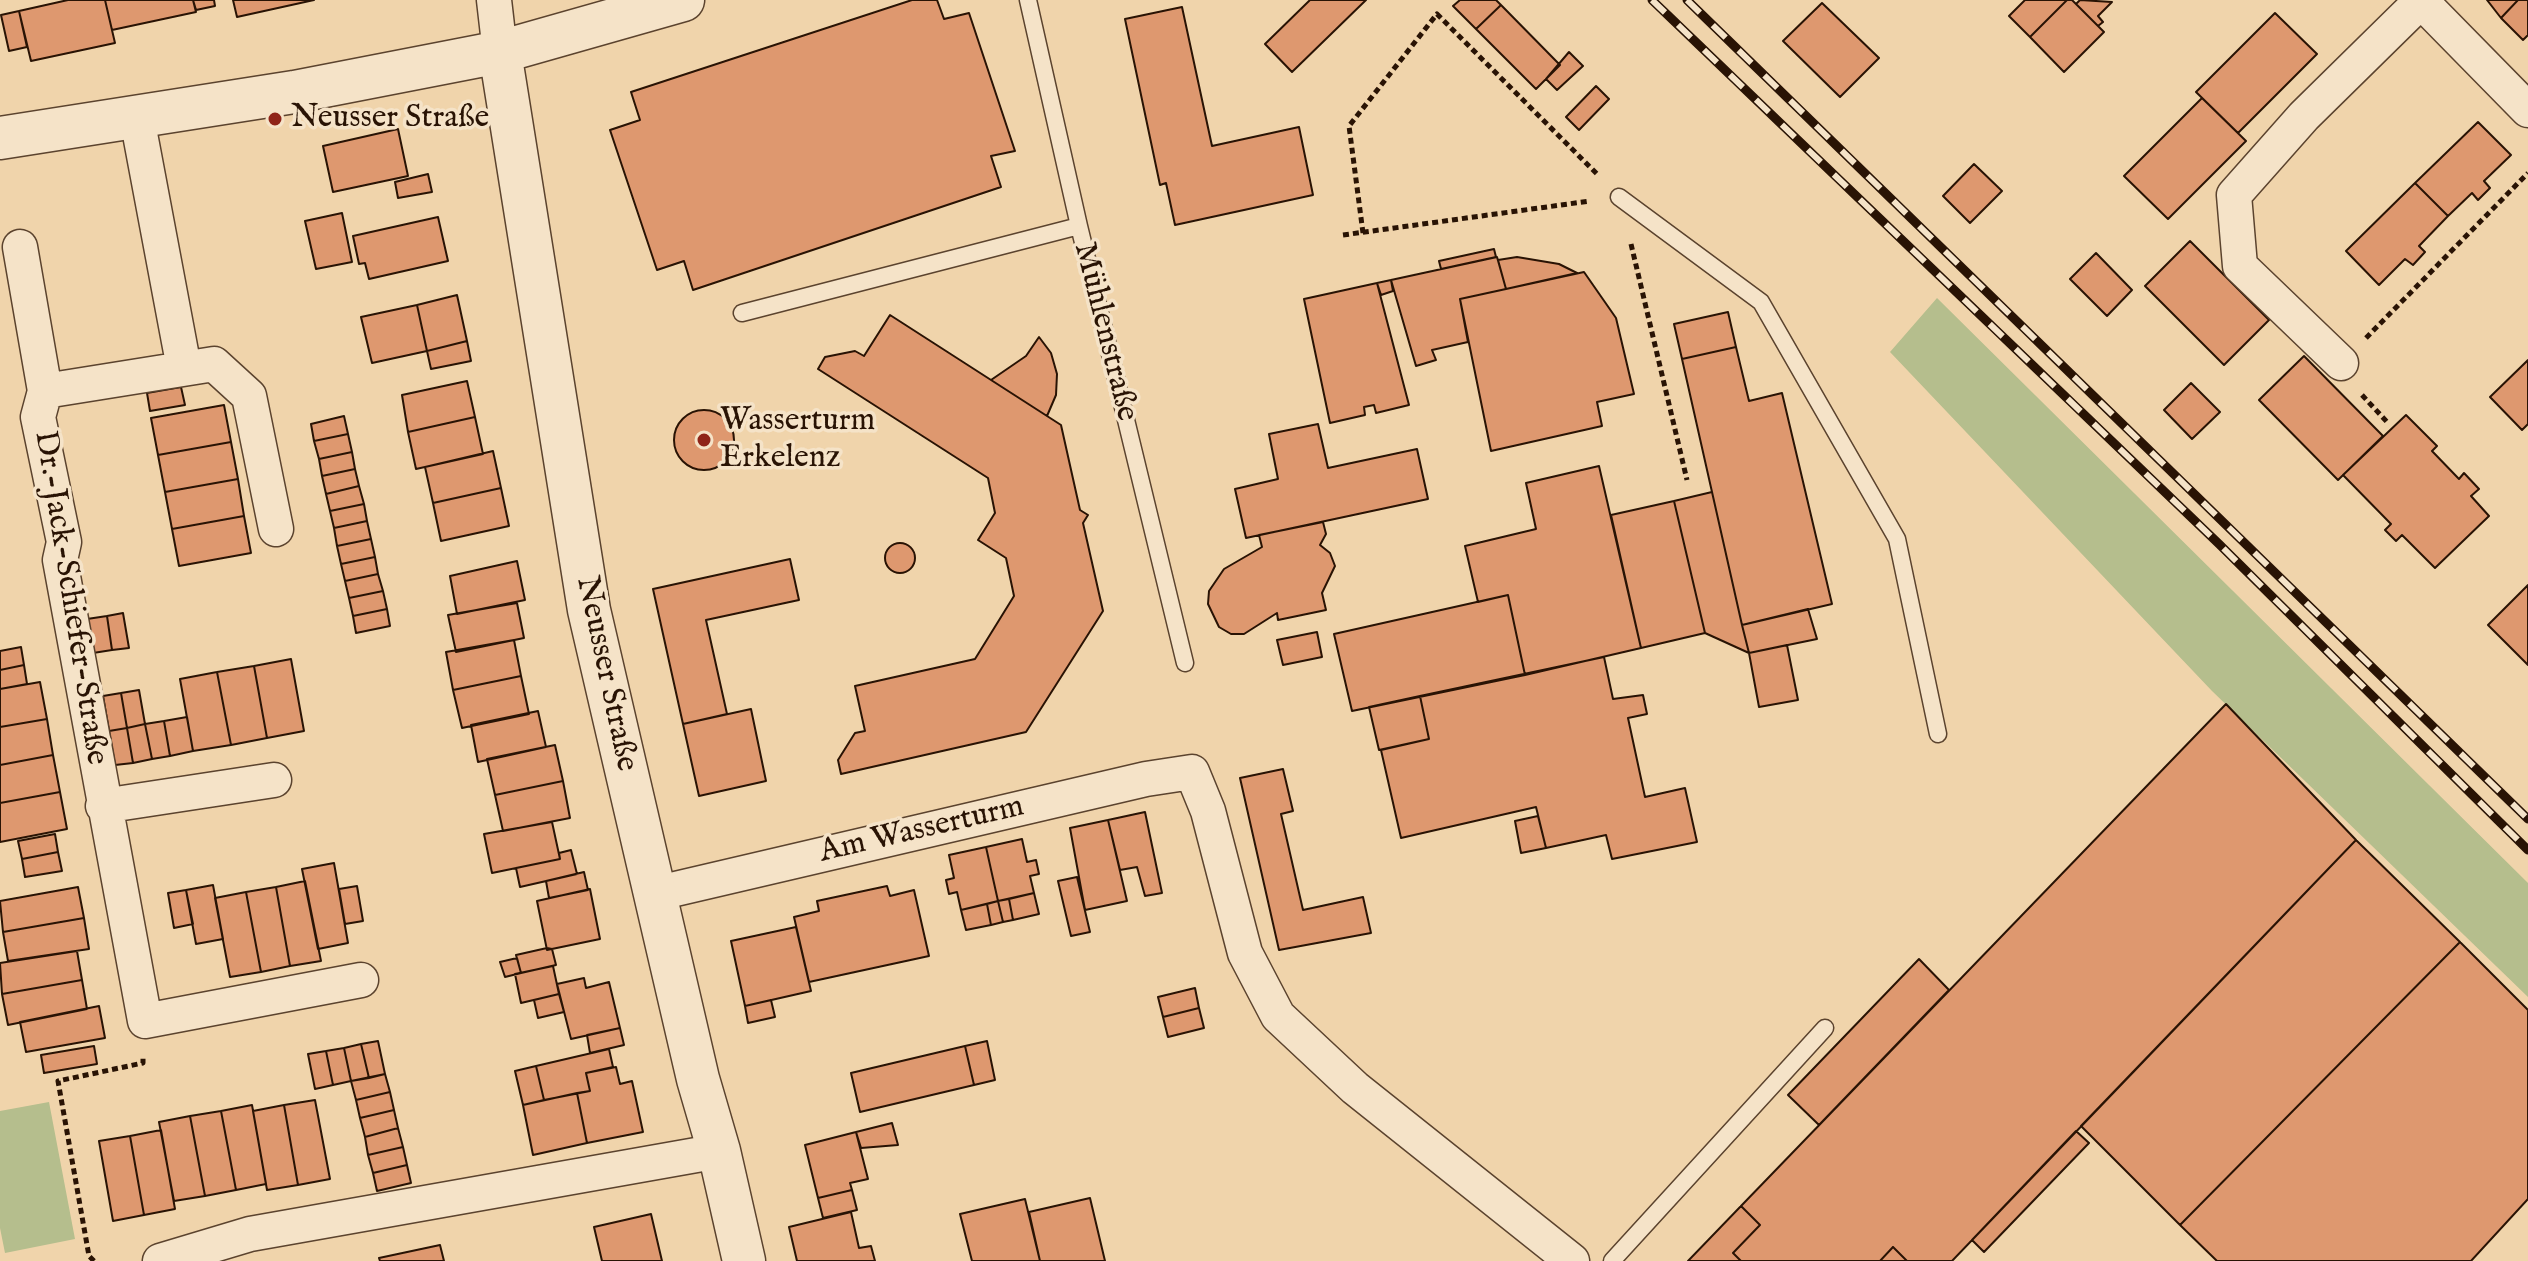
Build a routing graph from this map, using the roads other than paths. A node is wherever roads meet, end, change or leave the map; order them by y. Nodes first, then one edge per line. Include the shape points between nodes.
1 (494, 0) edge
2 (683, 0) edge
3 (1028, 0) edge
4 (2421, 0) edge
5 (500, 52) junction
6 (2528, 110) edge
7 (137, 118) junction
8 (0, 138) edge
9 (1619, 197) road end
10 (1079, 226) junction
11 (20, 247) dead end
12 (742, 313) dead end
13 (2341, 363) road end
14 (184, 368) junction
15 (45, 391) junction
16 (276, 529) dead end
17 (1185, 663) dead end
18 (1938, 734) dead end
19 (274, 780) dead end
20 (103, 806) junction
21 (654, 894) junction
22 (361, 980) dead end
23 (1825, 1028) dead end
24 (719, 1151) junction
25 (160, 1261) edge
26 (744, 1261) edge
27 (1572, 1261) edge
28 (1612, 1261) edge

1 - 5 street, Neusser Straße
2 - 5 street
3 - 10 lane, Mühlenstraße
4 - 6 street
4 - 13 street via 2304,116 2234,195 2240,266
5 - 7 street
5 - 21 street, Neusser Straße via 589,610
7 - 8 street
7 - 14 street
9 - 18 lane via 1761,302 1897,539
10 - 12 lane
10 - 17 lane, Mühlenstraße
11 - 15 street, Dr.-Jack-Schiefer-Straße
14 - 15 street, Dr.-Jack-Schiefer-Straße
14 - 16 street, Dr.-Jack-Schiefer-Straße via 214,364 249,396
15 - 20 street, Dr.-Jack-Schiefer-Straße via 38,417 64,542 60,560
19 - 20 street, Dr.-Jack-Schiefer-Straße
20 - 22 street, Dr.-Jack-Schiefer-Straße via 145,1021
21 - 24 street, Neusser Straße
21 - 27 street, Am Wasserturm via 1192,772 1208,811 1245,953 1278,1016 1355,1088
23 - 28 lane
24 - 25 street via 250,1234
24 - 26 street, Neusser Straße

